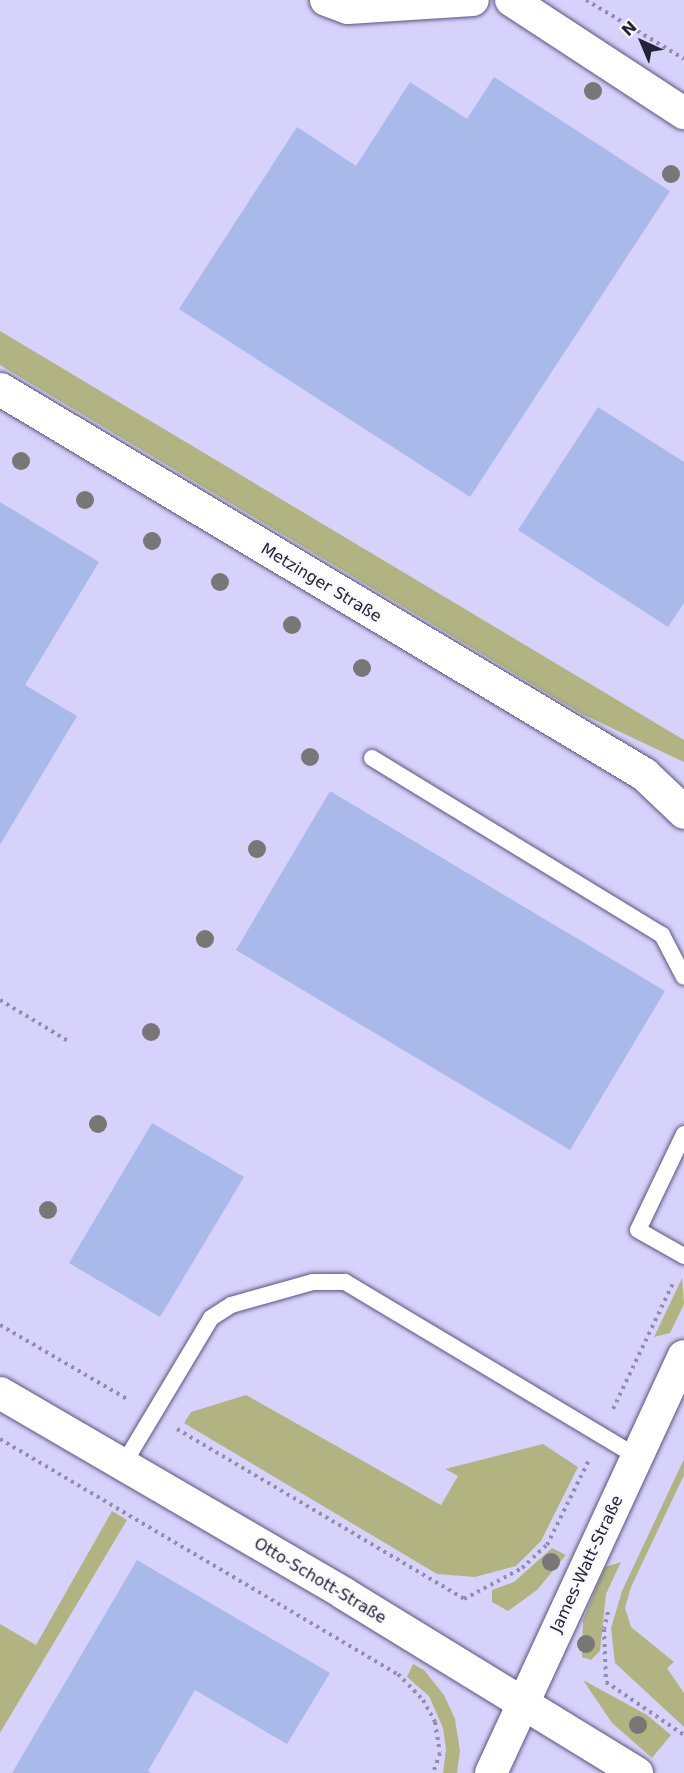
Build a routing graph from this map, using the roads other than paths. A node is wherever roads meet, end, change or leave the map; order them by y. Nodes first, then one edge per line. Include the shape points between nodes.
1 (326, 0) edge
2 (473, 0) edge
3 (511, 0) edge
4 (684, 113) edge
5 (0, 389) edge
6 (372, 758) dead end
7 (644, 774) junction
8 (684, 786) edge
9 (684, 812) edge
10 (684, 977) edge
11 (684, 1134) edge
12 (684, 1256) edge
13 (684, 1356) edge
14 (0, 1393) edge
15 (637, 1457) junction
16 (123, 1465) junction
17 (524, 1705) junction
18 (491, 1773) edge
19 (637, 1773) edge

1 - 2 street via 348,8
3 - 4 street
5 - 7 street, Metzinger Straße
6 - 10 lane via 662,935
7 - 8 street, Metzinger Straße
7 - 9 street, Metzinger Straße
11 - 12 lane via 638,1230
13 - 15 street, James-Watt-Straße
14 - 16 street, Otto-Schott-Straße
15 - 16 lane via 345,1282 313,1282 231,1305 211,1318
15 - 17 street, James-Watt-Straße
16 - 17 street, Otto-Schott-Straße
17 - 18 street, James-Watt-Straße
17 - 19 street, Otto-Schott-Straße

